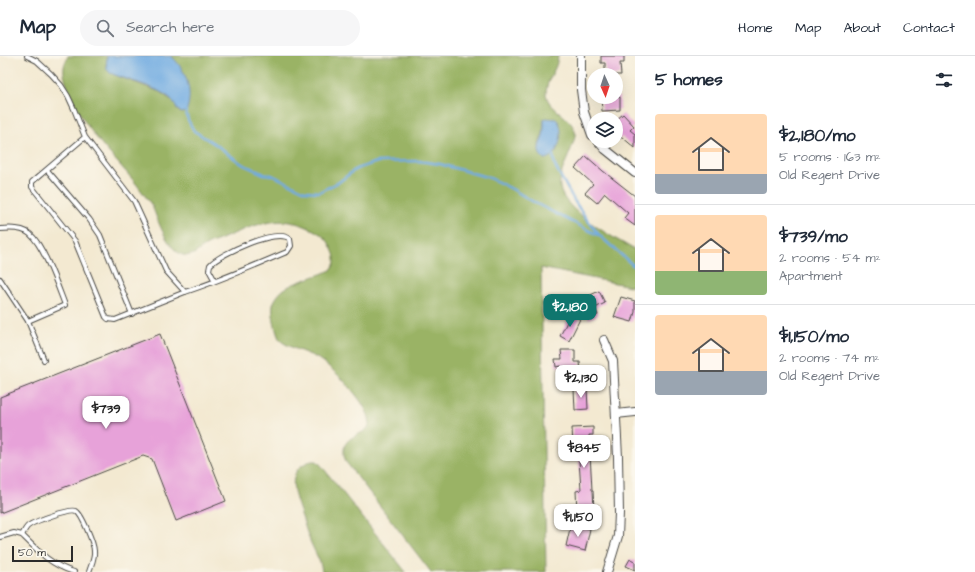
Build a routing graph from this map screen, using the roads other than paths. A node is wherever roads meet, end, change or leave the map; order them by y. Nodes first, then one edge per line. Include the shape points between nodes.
1 (26, 56) edge
2 (581, 56) edge
3 (587, 121) edge
4 (85, 137) junction
5 (604, 148) edge
6 (47, 170) junction
7 (635, 173) edge
8 (0, 229) edge
9 (0, 279) edge
10 (215, 281) junction
11 (184, 292) junction
12 (132, 314) junction
13 (28, 320) junction
14 (604, 340) dead end
15 (44, 360) dead end
16 (635, 412) edge
17 (616, 414) junction
18 (22, 535) junction
19 (0, 536) edge
20 (74, 572) edge
21 (90, 572) edge
22 (607, 572) edge

1 - 4 lane via 42,65 61,85
2 - 3 street via 581,90
4 - 6 lane
4 - 11 lane via 134,201 164,267
5 - 7 street
6 - 12 lane via 100,235
6 - 12 lane via 32,182 32,187 75,241 106,317 115,320
8 - 13 lane via 15,228 29,233 42,250 66,306
9 - 13 lane
10 - 10 lane via 287,252 291,246 290,239 283,235 262,239 223,256 210,265
10 - 11 lane
11 - 12 lane
13 - 15 lane
14 - 17 street via 613,361
16 - 17 street
17 - 22 street via 618,536
18 - 19 lane via 14,533
18 - 20 lane via 48,560
18 - 21 lane via 27,526 70,510 77,512 94,547

